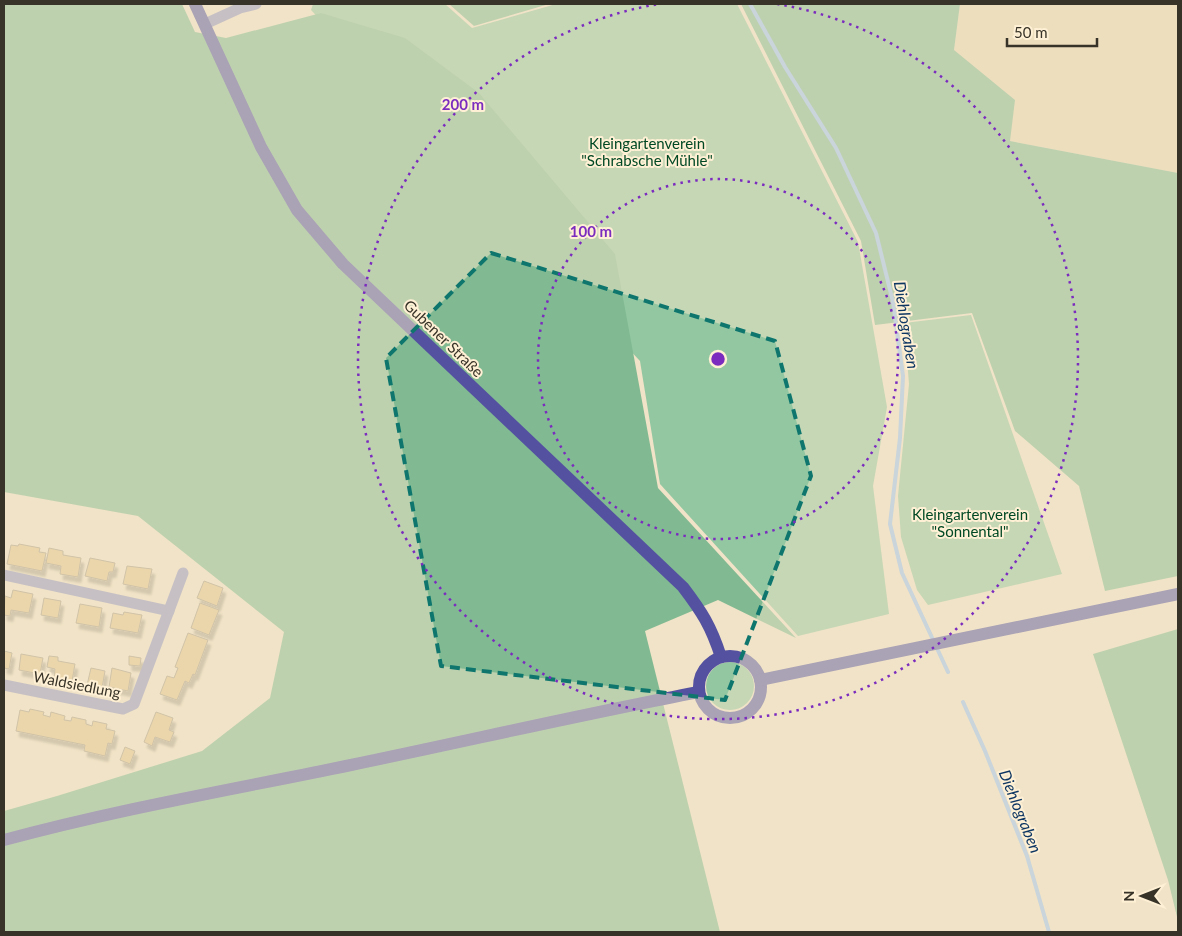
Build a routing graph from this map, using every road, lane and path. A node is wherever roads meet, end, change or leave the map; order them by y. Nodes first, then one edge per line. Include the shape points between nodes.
1 (195, 4) edge
2 (256, 4) edge
3 (204, 24) junction
4 (183, 573) dead end
5 (4, 575) edge
6 (1178, 594) edge
7 (169, 611) junction
8 (722, 657) junction
9 (760, 680) junction
10 (4, 685) edge
11 (699, 692) junction
12 (4, 840) edge

1 - 3 main road, Gubener Straße
2 - 3 street
3 - 8 main road, Gubener Straße via 260,147 297,210 343,264 683,587 702,612
4 - 7 street, Waldsiedlung
5 - 7 street
6 - 9 main road
7 - 10 street, Waldsiedlung via 134,704 124,709
8 - 9 main road via 742,658 757,671
8 - 11 main road via 704,670
9 - 11 main road via 761,689 755,705 749,712 734,718 712,712
11 - 12 main road via 94,817

